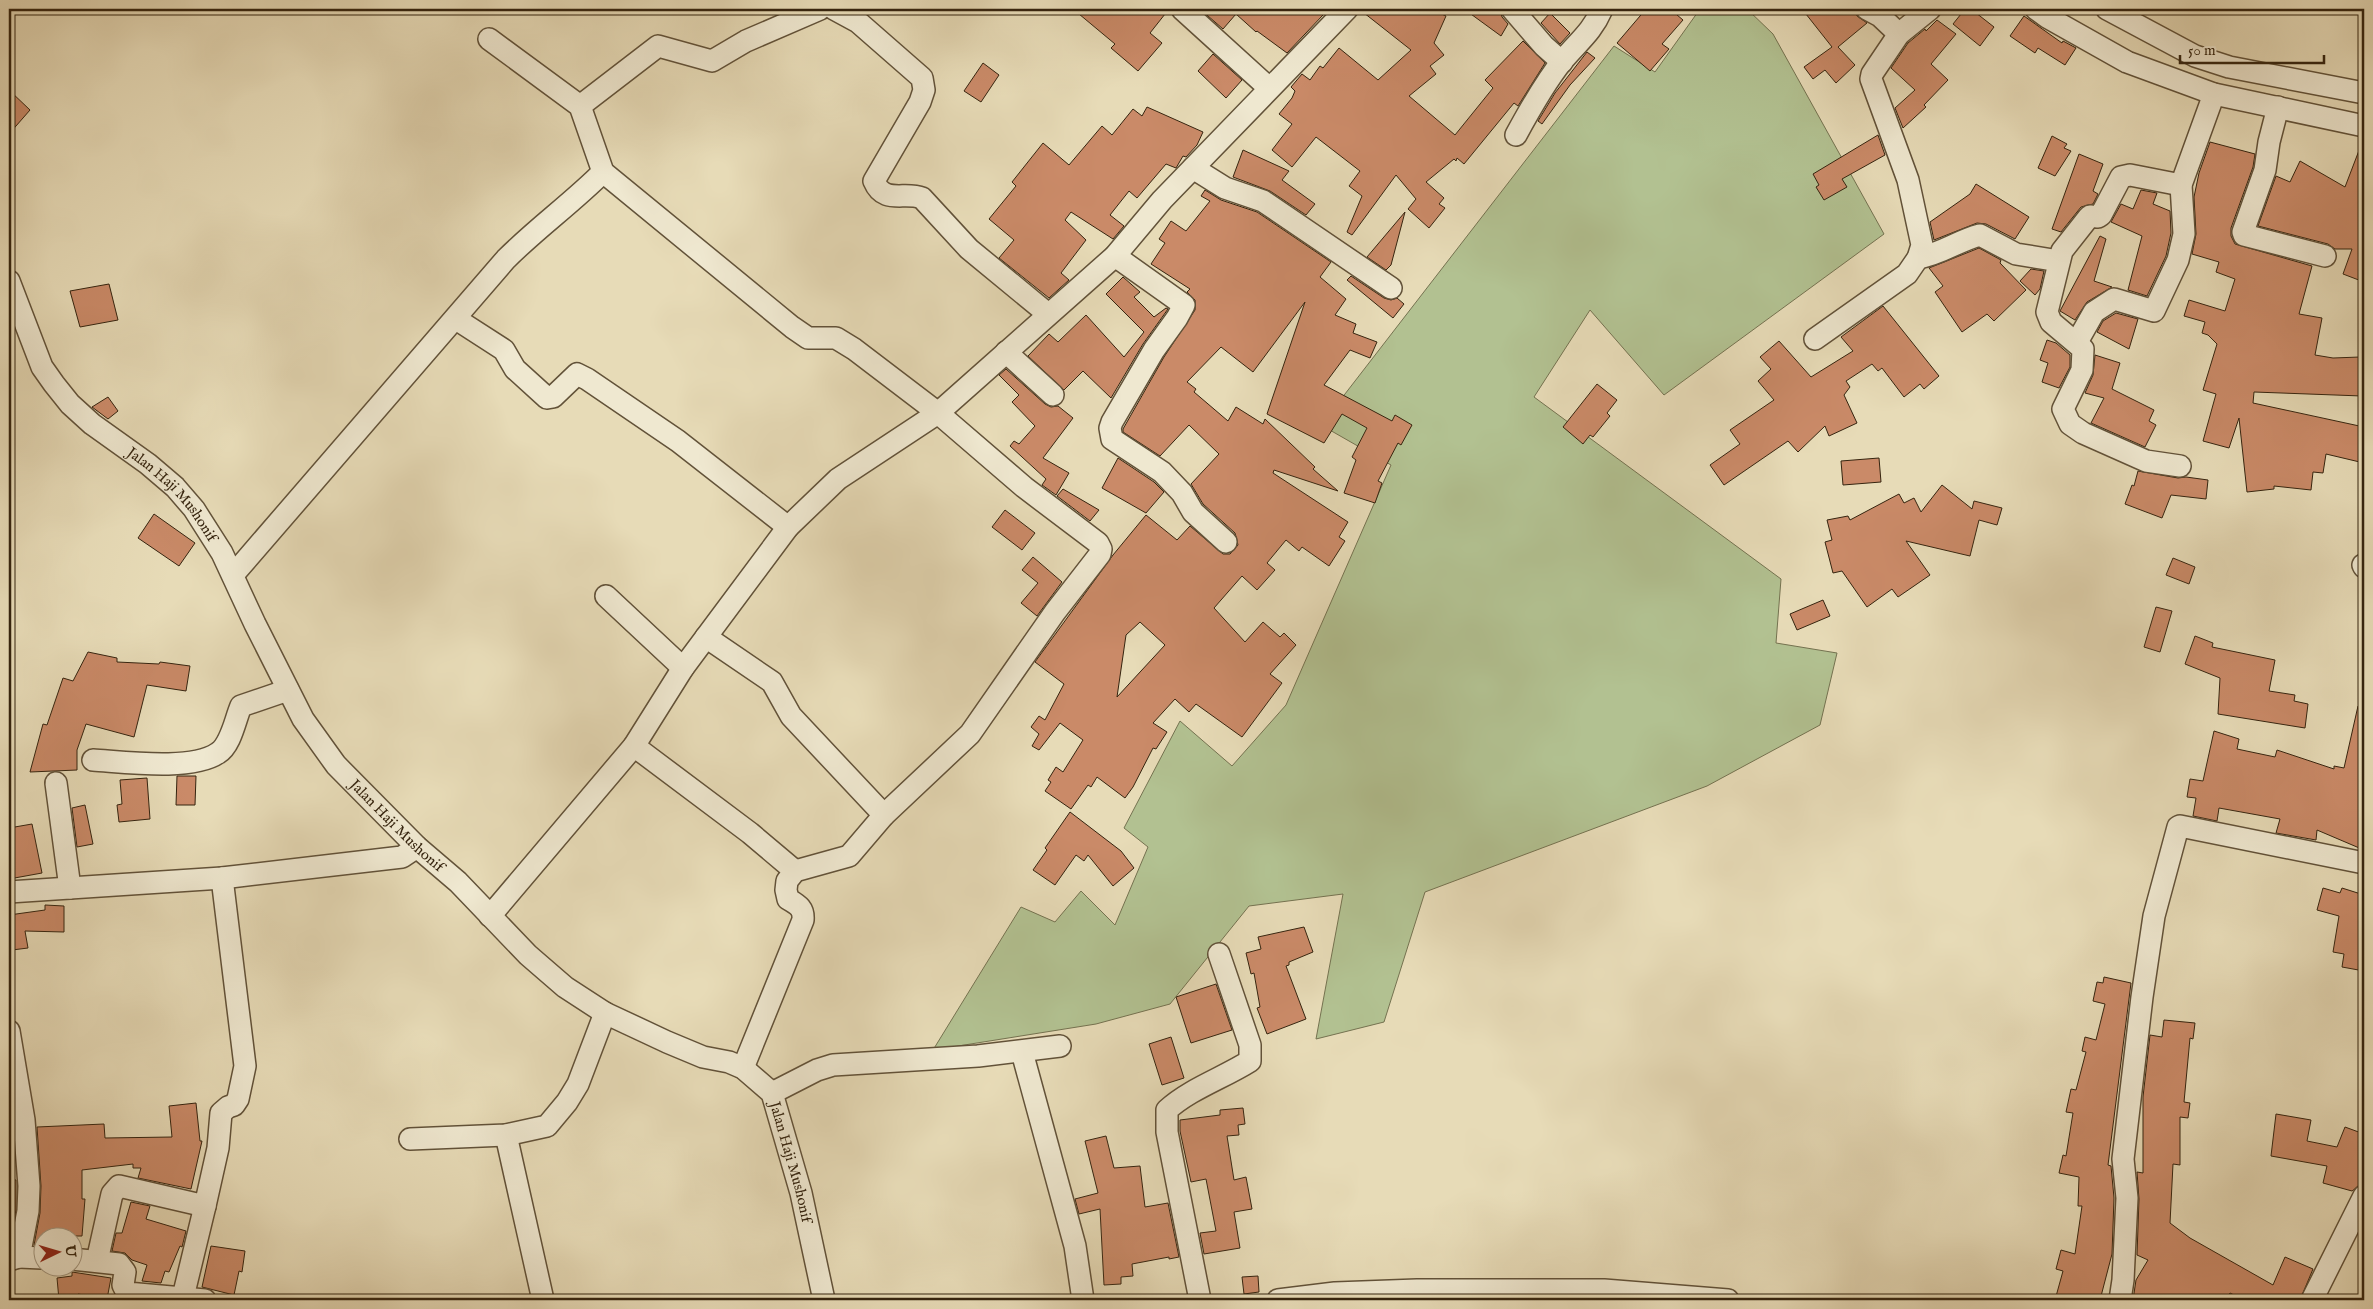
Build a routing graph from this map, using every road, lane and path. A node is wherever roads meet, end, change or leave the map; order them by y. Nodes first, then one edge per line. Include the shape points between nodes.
1 (820, 9) edge
2 (834, 9) edge
3 (1182, 9) edge
4 (1347, 9) edge
5 (1512, 9) edge
6 (1602, 9) edge
7 (1867, 9) edge
8 (1930, 9) edge
9 (2036, 9) edge
10 (2106, 9) edge
11 (1899, 34) junction
12 (489, 39) dead end
13 (1562, 62) junction
14 (1269, 88) junction
15 (2364, 93) edge
16 (2214, 94) junction
17 (580, 106) junction
18 (2278, 107) junction
19 (2364, 126) edge
20 (1516, 135) dead end
21 (1193, 168) junction
22 (604, 172) junction
23 (2182, 185) junction
24 (1115, 256) junction
25 (2325, 256) dead end
26 (1918, 258) junction
27 (2059, 262) junction
28 (9, 281) edge
29 (1391, 288) dead end
30 (1048, 314) junction
31 (456, 319) junction
32 (1815, 339) dead end
33 (2077, 342) junction
34 (1006, 352) junction
35 (1053, 395) dead end
36 (938, 413) junction
37 (2180, 466) dead end
38 (788, 527) junction
39 (1226, 542) dead end
40 (233, 576) junction
41 (606, 596) dead end
42 (706, 637) junction
43 (683, 668) junction
44 (288, 690) junction
45 (634, 746) junction
46 (93, 760) dead end
47 (56, 783) dead end
48 (884, 815) junction
49 (417, 847) junction
50 (2364, 863) edge
51 (795, 871) junction
52 (222, 878) junction
53 (70, 888) junction
54 (9, 892) edge
55 (490, 916) junction
56 (1219, 954) dead end
57 (605, 1013) junction
58 (9, 1031) edge
59 (1060, 1046) dead end
60 (1022, 1052) junction
61 (743, 1068) junction
62 (772, 1094) junction
63 (506, 1135) junction
64 (410, 1139) dead end
65 (2364, 1196) edge
66 (205, 1206) junction
67 (14, 1258) edge
68 (32, 1258) edge
69 (82, 1260) edge
70 (97, 1261) junction
71 (183, 1297) junction
72 (205, 1300) edge
73 (542, 1300) edge
74 (824, 1300) edge
75 (1083, 1300) edge
76 (1200, 1300) edge
77 (1278, 1300) edge
78 (1728, 1300) edge
79 (2120, 1300) edge
80 (2312, 1300) edge

1 - 17 street via 746,41 712,61 658,46
2 - 30 street via 858,22 922,78 924,90 920,102 874,181 878,189 891,196 912,194 922,198 969,248
3 - 14 street
4 - 14 street
5 - 13 street
6 - 13 street via 1594,27
7 - 11 street
8 - 11 street
9 - 16 street via 2127,62
10 - 15 street via 2195,56
11 - 26 street via 1871,78 1908,180 1922,245
12 - 17 street
13 - 20 street
14 - 21 street
16 - 18 street
16 - 23 street
17 - 22 street
18 - 19 street
18 - 25 street via 2265,170 2242,232
21 - 24 street
21 - 29 street via 1226,188 1263,201
22 - 31 street via 512,252
22 - 36 street via 792,327 808,338 836,338 843,342
23 - 27 street via 2130,175 2121,177 2101,214 2090,216 2068,240
23 - 33 street via 2184,234 2178,260 2154,311 2114,299 2094,312
24 - 30 street
24 - 39 street via 1184,305 1112,422 1112,439 1162,472 1182,493 1193,512
26 - 27 street via 1937,255 1980,235 2016,254
26 - 32 street via 1907,274
27 - 33 street via 2048,312 2051,322
28 - 40 street, Jalan Haji Mushonif via 42,367 54,384 92,424 175,487 194,509
30 - 34 street
31 - 38 street via 504,350 515,369 547,398 577,374 587,379 678,441
31 - 40 street
33 - 37 street via 2083,350 2082,370 2063,409 2070,424 2083,434 2146,461
34 - 35 street
34 - 36 street
36 - 38 street via 838,479
36 - 48 street via 1101,548 1100,554 1055,612 970,734
38 - 42 street
40 - 44 street, Jalan Haji Mushonif
41 - 43 street
42 - 43 street
42 - 48 street via 772,682 791,716
43 - 45 street
44 - 46 street via 241,706 226,743 218,753 192,763
44 - 49 street, Jalan Haji Mushonif via 303,719 336,765
45 - 51 street
45 - 55 street
47 - 53 street
48 - 51 street via 849,856
49 - 52 street via 402,856
49 - 55 street, Jalan Haji Mushonif via 458,882
50 - 79 street via 2178,827 2154,916 2142,997 2123,1159 2127,1198
51 - 61 street via 787,881 786,890 788,899 800,906 803,920
52 - 53 street
52 - 66 street via 244,1066 238,1100 221,1112 218,1148
53 - 54 street
55 - 57 street, Jalan Haji Mushonif via 565,987
56 - 76 street via 1250,1045 1250,1061 1178,1100 1167,1110 1168,1132
57 - 61 street, Jalan Haji Mushonif via 703,1057
57 - 63 street via 578,1084 556,1116 547,1126
58 - 67 street via 24,1120 29,1186 28,1211
59 - 60 street
60 - 62 street via 833,1065
60 - 75 street via 1075,1246
61 - 62 street, Jalan Haji Mushonif
62 - 74 street, Jalan Haji Mushonif via 801,1193
63 - 64 street
63 - 73 street
65 - 80 street
66 - 70 street via 119,1186 112,1194
66 - 71 street
67 - 68 street
69 - 70 street
70 - 71 street via 123,1267 126,1272 123,1285 127,1293
71 - 72 street
77 - 78 street via 1399,1290 1604,1290

